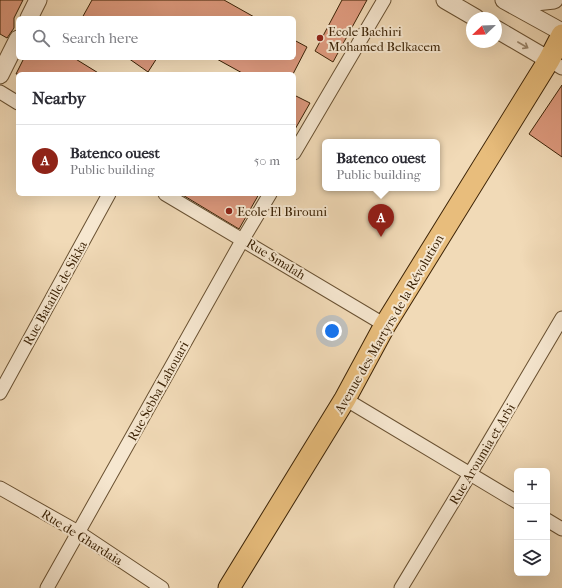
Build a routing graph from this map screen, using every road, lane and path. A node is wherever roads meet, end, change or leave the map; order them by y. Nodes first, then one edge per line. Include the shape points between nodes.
1 (38, 0) edge
2 (384, 0) edge
3 (445, 0) edge
4 (504, 0) edge
5 (512, 0) edge
6 (554, 0) edge
7 (466, 12) edge
8 (30, 16) edge
9 (562, 32) edge
10 (502, 33) edge
11 (562, 35) edge
12 (16, 43) edge
13 (556, 64) edge
14 (0, 76) edge
15 (0, 92) edge
16 (16, 102) edge
17 (296, 150) edge
18 (108, 196) edge
19 (169, 196) edge
20 (269, 196) edge
21 (243, 239) junction
22 (562, 318) edge
23 (385, 325) junction
24 (0, 393) edge
25 (345, 399) junction
26 (470, 474) junction
27 (0, 488) edge
28 (514, 500) edge
29 (550, 522) edge
30 (562, 529) edge
31 (78, 532) junction
32 (47, 588) edge
33 (162, 588) edge
34 (229, 588) edge
35 (401, 588) edge

1 - 8 street
2 - 17 street
3 - 7 street
4 - 9 street
5 - 6 street via 526,3
10 -> 13 street
11 - 13 main road, Avenue des Martyrs de la Révolution
12 - 14 street
13 - 23 main road, Avenue des Martyrs de la Révolution
15 - 16 street
18 - 24 street, Rue Bataille de Sikka
19 - 21 street, Rue Smalah
20 - 21 street, Rue Sebba Lahouari
21 - 23 street, Rue Smalah
21 - 31 street, Rue Sebba Lahouari
22 - 26 street, Rue Aroumia et Arbi
23 - 25 main road, Avenue des Martyrs de la Révolution
25 - 26 street
25 - 34 main road, Avenue des Martyrs de la Révolution
26 - 28 street
26 - 35 street, Rue Aroumia et Arbi
27 - 31 street, Rue de Ghardaia
29 - 30 street
31 - 32 street, Rue Sebba Lahouari
31 - 33 street, Rue de Ghardaia

